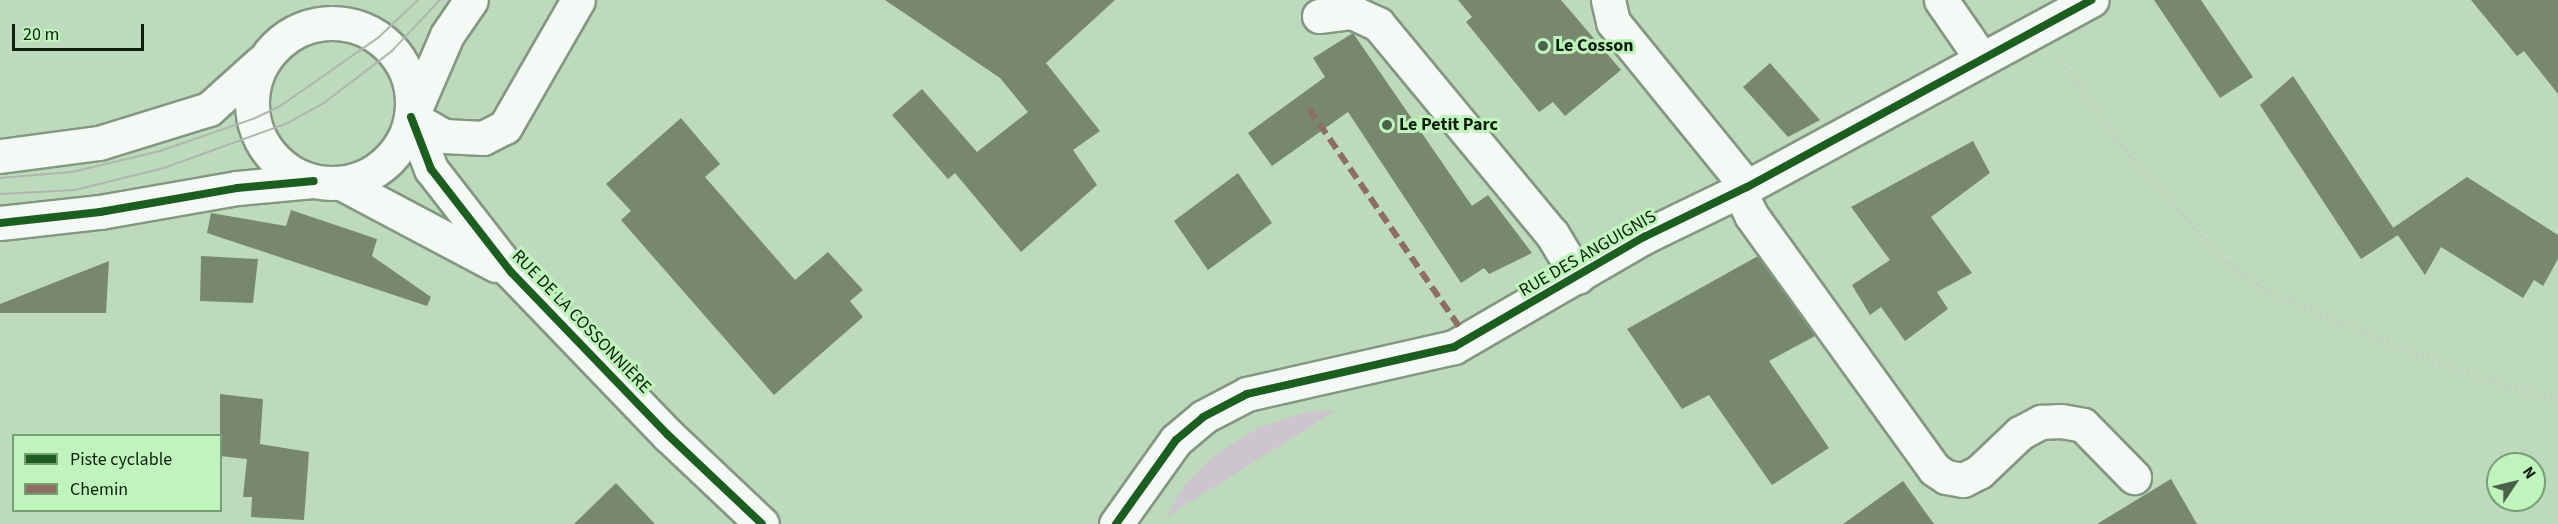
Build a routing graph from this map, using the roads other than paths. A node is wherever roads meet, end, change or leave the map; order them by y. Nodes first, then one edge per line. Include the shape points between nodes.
1 (351, 0) edge
2 (471, 0) edge
3 (579, 0) edge
4 (1608, 0) edge
5 (1941, 0) edge
6 (2091, 0) edge
7 (1319, 16) dead end
8 (315, 25) junction
9 (269, 53) junction
10 (1981, 58) junction
11 (411, 117) junction
12 (0, 156) edge
13 (328, 182) junction
14 (1743, 188) junction
15 (0, 223) edge
16 (511, 272) junction
17 (1578, 277) junction
18 (2134, 477) dead end
19 (762, 524) edge
20 (1116, 524) edge

1 - 8 street
2 - 11 street via 447,35
3 - 11 street via 505,127 483,138 444,136
4 - 14 street via 1613,22
5 - 10 street
6 - 10 street, RUE DES ANGUIGNIS
7 - 17 street via 1352,12 1378,24 1552,234
8 - 9 street via 290,35
8 - 11 street via 358,28 386,44 405,71
9 - 12 street via 234,92 209,109 99,143
9 - 13 street via 252,95 256,130 279,164
10 - 14 street, RUE DES ANGUIGNIS
11 - 13 street via 402,142 387,162 366,176
11 - 16 street, RUE DE LA COSSONNIÈRE via 437,178
13 - 15 street via 237,188 143,205
13 - 16 street, RUE DE LA COSSONNIÈRE
14 - 17 street, RUE DES ANGUIGNIS
14 - 18 street via 1751,215 1934,470 1964,480 2020,433 2041,422 2061,421 2083,425
16 - 19 street, RUE DE LA COSSONNIÈRE via 668,435
17 - 20 street, RUE DES ANGUIGNIS via 1454,347 1247,394 1203,417 1176,440

